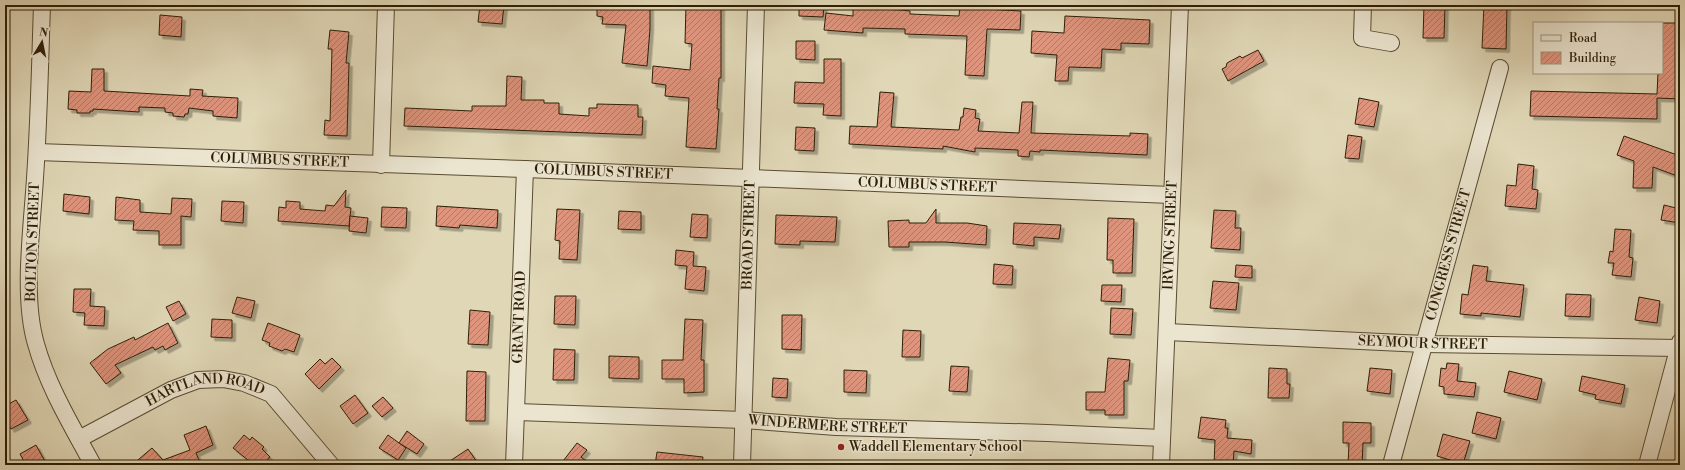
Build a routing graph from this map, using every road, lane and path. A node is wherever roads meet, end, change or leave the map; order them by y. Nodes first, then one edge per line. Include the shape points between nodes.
1 (42, 5) edge
2 (386, 5) edge
3 (756, 5) edge
4 (1180, 5) edge
5 (1363, 5) edge
6 (1391, 43) dead end
7 (1500, 68) dead end
8 (37, 152) junction
9 (381, 165) junction
10 (525, 169) junction
11 (751, 178) junction
12 (1171, 196) junction
13 (1167, 332) junction
14 (1424, 344) junction
15 (1679, 345) edge
16 (517, 412) junction
17 (743, 420) junction
18 (1162, 438) junction
19 (79, 439) junction
20 (93, 465) edge
21 (331, 465) edge
22 (514, 465) edge
23 (742, 465) edge
24 (1161, 465) edge
25 (1391, 465) edge
26 (1647, 465) edge

1 - 8 street, BOLTON STREET
2 - 9 street
3 - 11 street, BROAD STREET
4 - 12 street, IRVING STREET
5 - 6 street via 1362,38
7 - 14 street, CONGRESS STREET
8 - 9 street, COLUMBUS STREET
8 - 19 street, BOLTON STREET via 29,280 30,313 45,370 58,401
9 - 10 street, COLUMBUS STREET
10 - 11 street, COLUMBUS STREET
10 - 16 street, GRANT ROAD
11 - 12 street, COLUMBUS STREET
11 - 17 street, BROAD STREET
12 - 13 street, IRVING STREET
13 - 14 street, SEYMOUR STREET
13 - 18 street, IRVING STREET
14 - 15 street, SEYMOUR STREET
14 - 25 street, CONGRESS STREET
15 - 26 street
16 - 17 street, WINDERMERE STREET
16 - 22 street, GRANT ROAD
17 - 18 street, WINDERMERE STREET via 836,427
17 - 23 street, BROAD STREET
18 - 24 street, IRVING STREET
19 - 20 street, BOLTON STREET
19 - 21 street, HARTLAND ROAD via 171,390 198,380 223,379 244,383 271,394

